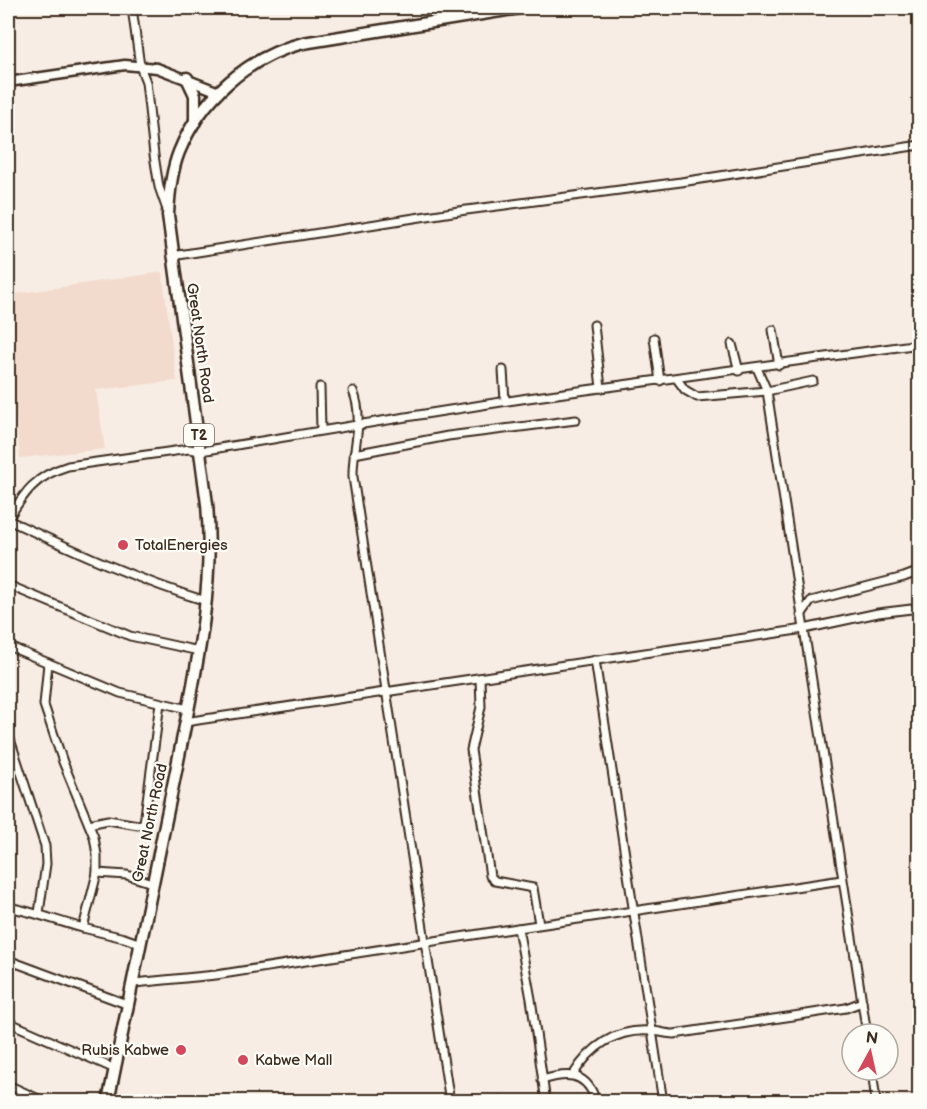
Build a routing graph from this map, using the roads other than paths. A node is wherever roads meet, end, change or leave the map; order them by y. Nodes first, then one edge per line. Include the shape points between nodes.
1 (132, 8) edge
2 (520, 8) edge
3 (141, 66) junction
4 (187, 78) junction
5 (8, 82) edge
6 (219, 92) junction
7 (195, 122) junction
8 (920, 145) edge
9 (168, 215) junction
10 (172, 256) junction
11 (594, 325) dead end
12 (773, 330) dead end
13 (654, 338) dead end
14 (732, 344) dead end
15 (920, 344) edge
16 (779, 365) junction
17 (757, 368) junction
18 (503, 370) dead end
19 (739, 371) junction
20 (677, 379) junction
21 (660, 381) junction
22 (813, 381) dead end
23 (320, 387) dead end
24 (601, 388) junction
25 (352, 391) dead end
26 (767, 392) junction
27 (505, 401) junction
28 (576, 420) dead end
29 (358, 424) junction
30 (321, 430) junction
31 (201, 451) junction
32 (354, 454) junction
33 (8, 520) edge
34 (920, 571) edge
35 (8, 585) edge
36 (206, 602) junction
37 (920, 608) edge
38 (801, 615) junction
39 (804, 629) junction
40 (8, 646) edge
41 (199, 651) junction
42 (595, 660) junction
43 (48, 663) junction
44 (480, 678) junction
45 (386, 693) junction
46 (160, 703) junction
47 (188, 709) junction
48 (185, 722) junction
49 (8, 733) edge
50 (89, 824) junction
51 (97, 873) junction
52 (842, 880) junction
53 (152, 883) junction
54 (8, 907) edge
55 (634, 911) junction
56 (39, 913) junction
57 (539, 924) junction
58 (83, 928) junction
59 (518, 928) junction
60 (141, 944) junction
61 (426, 944) junction
62 (8, 960) edge
63 (134, 983) junction
64 (862, 1002) junction
65 (129, 1005) junction
66 (8, 1022) edge
67 (865, 1022) edge
68 (653, 1031) junction
69 (115, 1069) junction
70 (573, 1075) junction
71 (543, 1080) junction
72 (874, 1082) edge
73 (8, 1084) edge
74 (594, 1096) dead end
75 (45, 1101) edge
76 (108, 1101) edge
77 (450, 1101) edge
78 (546, 1101) edge
79 (663, 1101) edge
80 (876, 1101) edge

1 - 3 street
2 - 6 highway, Great North Road / T2 via 283,48 244,69
3 - 4 main road
3 - 5 main road
3 - 9 street via 159,187
4 - 6 main road
4 - 7 highway via 195,95
6 - 7 highway, Great North Road / T2
7 - 9 highway, Great North Road / T2 via 178,153
8 - 10 street
9 - 10 highway, Great North Road / T2
10 - 31 highway, Great North Road / T2
11 - 24 street
12 - 16 street
13 - 21 street
14 - 19 street
15 - 16 street
16 - 17 street
17 - 19 street
17 - 26 street
18 - 27 street
19 - 20 street
20 - 21 street
20 - 26 street via 697,397
21 - 24 street
22 - 26 street
23 - 30 street
24 - 27 street
25 - 29 street
26 - 38 street
27 - 29 street
28 - 32 street via 448,436
29 - 30 street
29 - 32 street
30 - 31 street
31 - 33 street via 189,449 54,470 25,492
31 - 36 highway, Great North Road / T2 via 210,542
32 - 45 street via 353,477
33 - 36 street via 126,574
34 - 38 street via 811,601
35 - 41 street via 130,636
36 - 41 highway, Great North Road / T2
37 - 39 street
38 - 39 street
39 - 42 street
39 - 52 street
40 - 43 street
41 - 47 highway, Great North Road / T2
42 - 44 street
42 - 55 street
43 - 46 street via 120,693
43 - 50 street via 44,705
44 - 45 street
44 - 57 street via 481,707 471,750 490,876 495,881 533,888
45 - 48 street
45 - 61 street
46 - 47 street
46 - 50 street via 144,823 108,820
47 - 48 highway, Great North Road / T2
48 - 53 highway, Great North Road / T2
49 - 56 street via 45,846
50 - 51 street
51 - 53 street via 127,875
51 - 58 street
52 - 55 street
52 - 64 street
53 - 60 highway, Great North Road / T2
54 - 56 street
55 - 57 street
55 - 68 street
56 - 58 street
57 - 59 street
58 - 60 street
59 - 61 street
59 - 71 street
60 - 63 highway, Great North Road / T2
61 - 63 street
61 - 77 street
62 - 65 street
63 - 65 highway, Great North Road / T2
64 - 67 street
64 - 68 street via 846,1008 674,1034
65 - 69 highway, Great North Road / T2
66 - 69 street
68 - 70 street via 613,1036 584,1057
68 - 79 street
69 - 76 highway, Great North Road / T2
70 - 71 street
70 - 74 street via 585,1081
71 - 78 street
72 - 80 street
73 - 75 street

